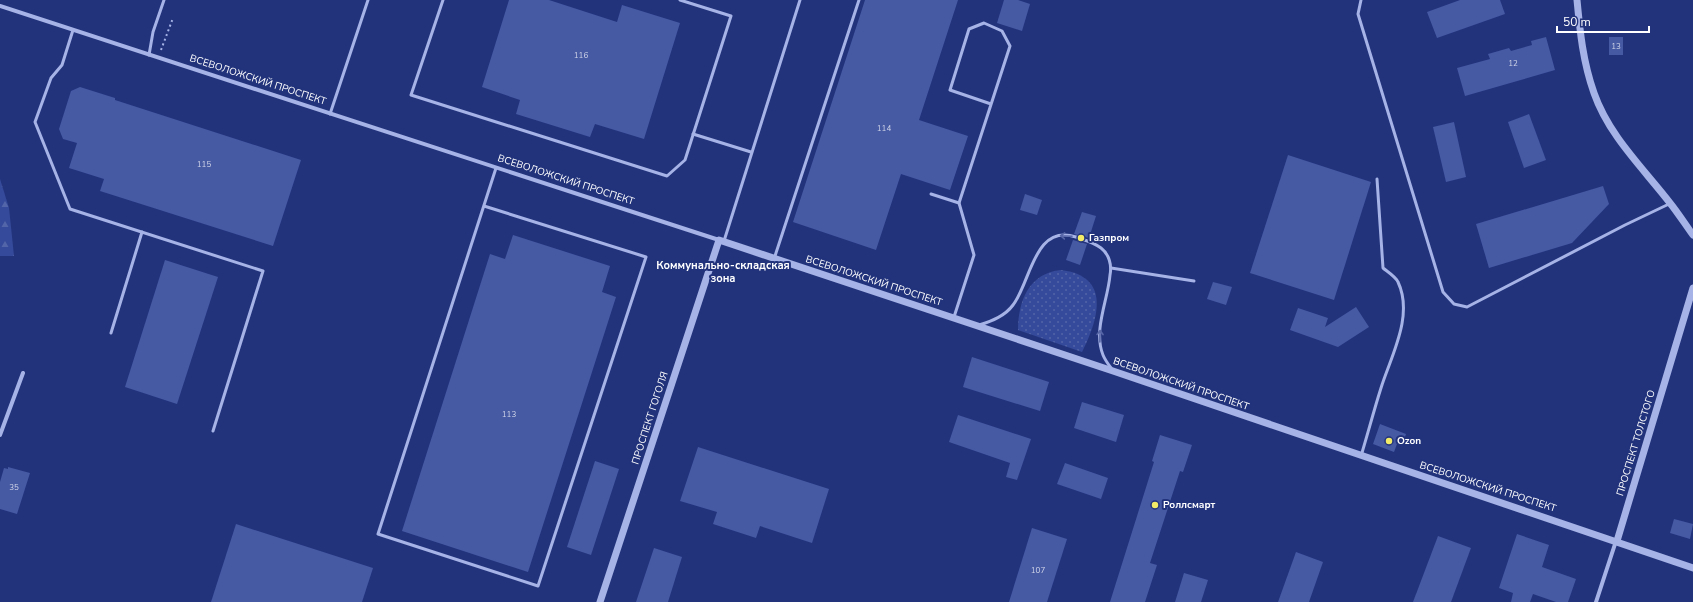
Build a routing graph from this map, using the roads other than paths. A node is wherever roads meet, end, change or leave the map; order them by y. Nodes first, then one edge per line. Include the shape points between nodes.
1 (164, 0) edge
2 (368, 0) edge
3 (443, 0) edge
4 (680, 0) edge
5 (800, 0) edge
6 (859, 0) edge
7 (1361, 0) edge
8 (1577, 0) edge
9 (0, 6) edge
10 (73, 30) junction
11 (149, 55) junction
12 (991, 104) junction
13 (330, 114) junction
14 (693, 134) junction
15 (751, 152) junction
16 (496, 168) junction
17 (1377, 180) dead end
18 (931, 194) dead end
19 (959, 203) junction
20 (1670, 203) junction
21 (484, 206) junction
22 (142, 232) junction
23 (1693, 235) edge
24 (721, 241) junction
25 (774, 259) junction
26 (1111, 268) junction
27 (1194, 281) dead end
28 (1693, 288) edge
29 (954, 318) junction
30 (976, 326) junction
31 (111, 333) dead end
32 (1113, 371) junction
33 (23, 373) dead end
34 (212, 431) dead end
35 (0, 435) edge
36 (1361, 456) junction
37 (1616, 541) junction
38 (1693, 568) edge
39 (600, 602) edge
40 (1596, 602) edge

1 - 11 lane via 153,32
2 - 13 lane
3 - 14 lane via 411,95 667,176 685,160
4 - 14 lane via 731,16
5 - 15 lane
6 - 25 lane
7 - 20 lane via 1358,14 1443,292 1454,304 1467,307
8 - 20 street via 1584,62 1594,94 1604,115 1631,157
9 - 10 street, ВСЕВОЛОЖСКИЙ ПРОСПЕКТ
10 - 11 street, ВСЕВОЛОЖСКИЙ ПРОСПЕКТ
10 - 22 lane via 62,65 51,78 35,122 70,209
11 - 13 street, ВСЕВОЛОЖСКИЙ ПРОСПЕКТ
12 - 12 lane via 950,90 969,29 984,23 1002,31 1010,46
12 - 19 lane
13 - 16 street, ВСЕВОЛОЖСКИЙ ПРОСПЕКТ
14 - 15 lane
15 - 24 lane
16 - 21 lane
16 - 24 street, ВСЕВОЛОЖСКИЙ ПРОСПЕКТ
17 - 36 lane via 1383,268 1398,281 1403,313 1400,332
18 - 19 lane
19 - 29 lane via 974,255
20 - 23 street
21 - 21 lane via 378,534 538,586 646,257
22 - 31 lane
22 - 34 lane via 263,271
24 - 25 street, ВСЕВОЛОЖСКИЙ ПРОСПЕКТ
24 - 39 street, ПРОСПЕКТ ГОГОЛЯ
25 - 29 street, ВСЕВОЛОЖСКИЙ ПРОСПЕКТ
26 - 27 lane
26 -> 30 lane via 1102,248 1069,235 1056,235 1046,242 1038,253 1013,305 992,321
32 -> 26 lane via 1103,357 1100,345
28 - 37 street, ПРОСПЕКТ ТОЛСТОГО
29 - 30 street, ВСЕВОЛОЖСКИЙ ПРОСПЕКТ
30 - 32 street, ВСЕВОЛОЖСКИЙ ПРОСПЕКТ
32 - 36 street, ВСЕВОЛОЖСКИЙ ПРОСПЕКТ
33 - 35 street
36 - 37 street, ВСЕВОЛОЖСКИЙ ПРОСПЕКТ
37 - 38 street, ВСЕВОЛОЖСКИЙ ПРОСПЕКТ
37 - 40 street, ПРОСПЕКТ ТОЛСТОГО

